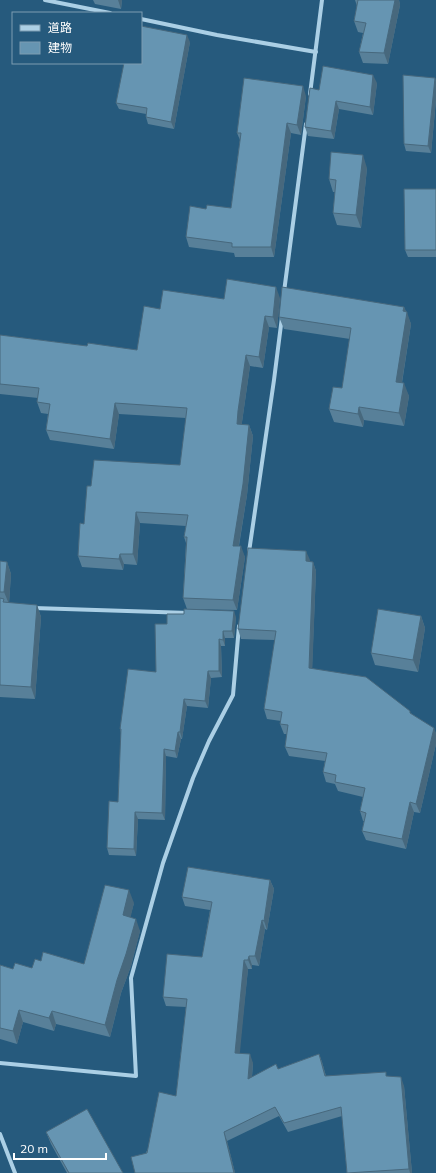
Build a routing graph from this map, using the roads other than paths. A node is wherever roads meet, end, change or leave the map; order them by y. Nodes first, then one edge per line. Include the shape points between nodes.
1 (45, 0) edge
2 (322, 0) edge
3 (105, 12) edge
4 (142, 19) edge
5 (316, 52) junction
6 (310, 97) edge
7 (306, 120) edge
8 (284, 295) edge
9 (282, 310) edge
10 (248, 559) edge
11 (27, 608) edge
12 (192, 613) edge
13 (239, 621) edge
14 (0, 1063) edge
15 (0, 1134) edge
16 (15, 1173) edge

1 - 3 street
2 - 5 street
4 - 5 street
5 - 6 street
7 - 8 street
9 - 10 street
11 - 12 street
13 - 14 street via 233,695 193,778 163,863 131,978 136,1076
15 - 16 street

